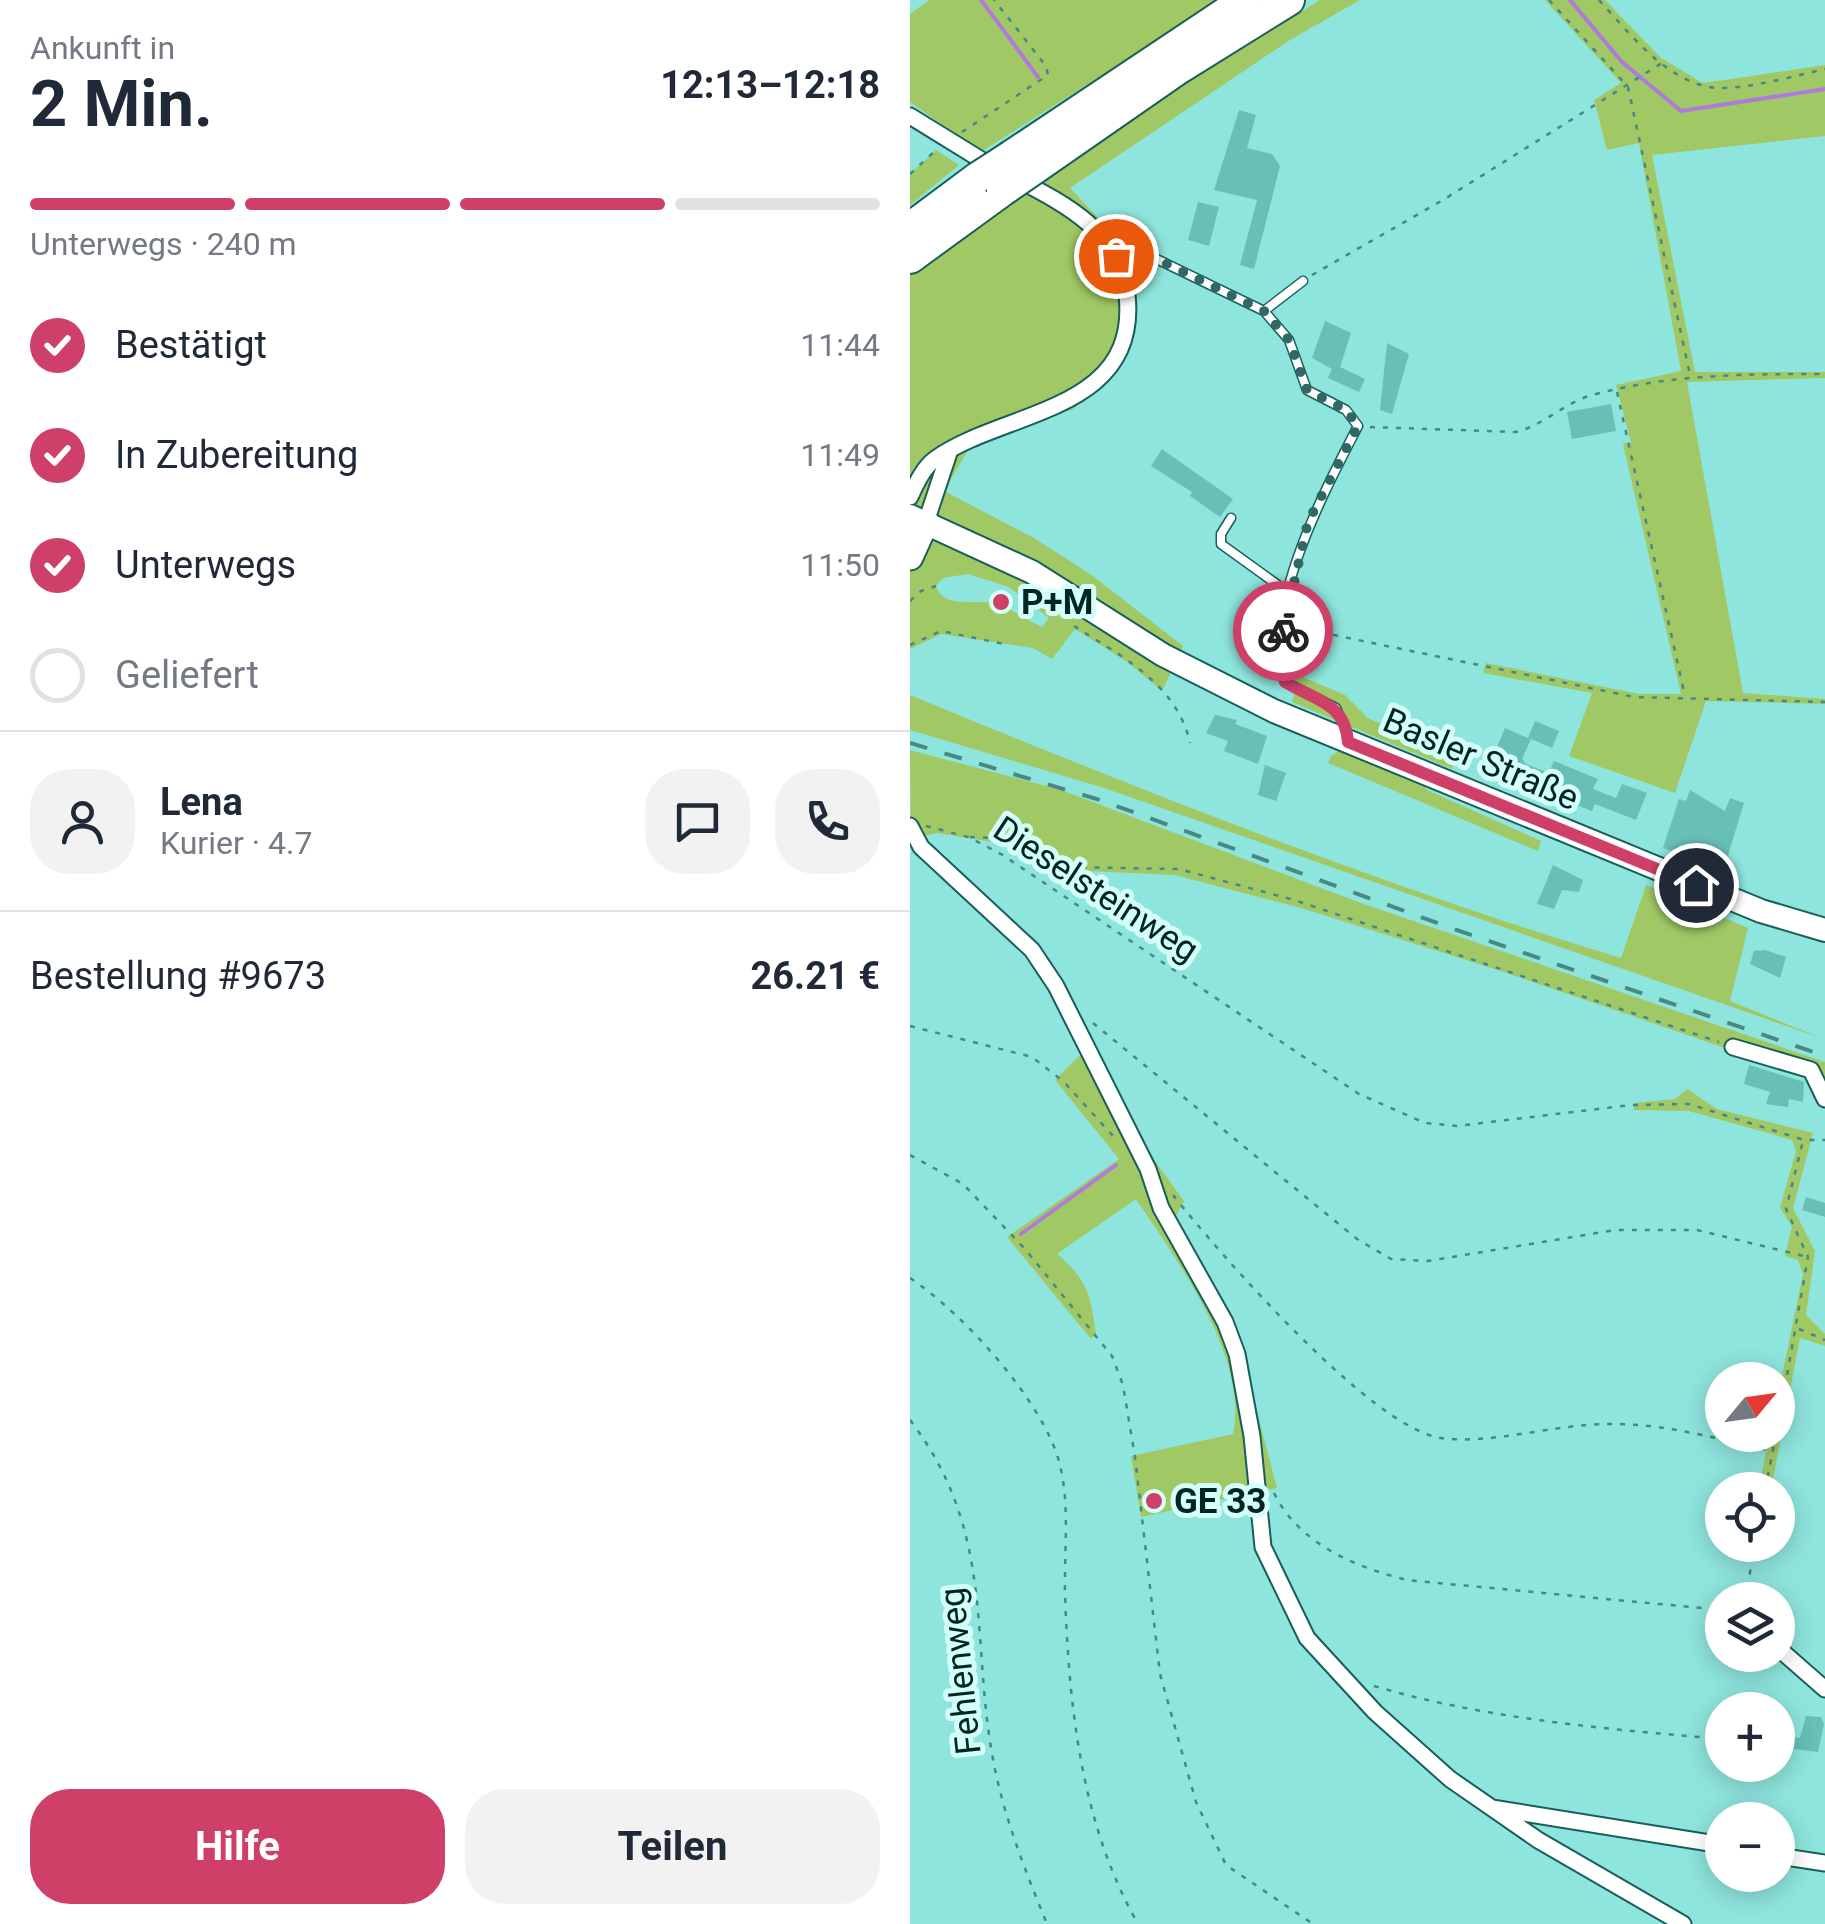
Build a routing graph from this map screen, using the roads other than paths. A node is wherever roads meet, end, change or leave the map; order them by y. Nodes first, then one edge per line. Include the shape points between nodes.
1 (1246, 0) edge
2 (1290, 0) edge
3 (910, 116) edge
4 (1022, 162) junction
5 (989, 185) junction
6 (910, 228) edge
7 (1116, 256) junction
8 (910, 258) edge
9 (1303, 281) road end
10 (1264, 311) junction
11 (948, 453) junction
12 (910, 497) edge
13 (1231, 518) dead end
14 (918, 519) edge
15 (910, 556) edge
16 (1289, 594) junction
17 (1348, 742) junction
18 (911, 827) edge
19 (1825, 930) edge
20 (1733, 1048) road end
21 (1825, 1099) edge
22 (1795, 1663) edge
23 (1825, 1689) edge
24 (1492, 1808) junction
25 (1705, 1842) edge
26 (1795, 1859) edge
27 (1825, 1864) edge
28 (1683, 1924) edge

1 - 4 highway
2 - 4 highway
3 - 7 street via 1072,209
4 - 5 highway, bridge
5 - 6 highway
5 - 8 highway
7 - 10 lane via 1142,252
7 - 11 street via 1126,279 1128,322 1116,356 1095,382 1056,409 987,429
9 - 10 lane
10 - 16 lane via 1289,340 1307,390 1346,410 1358,426 1308,522
11 - 12 street via 935,458
11 - 14 street
13 - 16 lane via 1221,544
14 - 15 main road
14 - 17 street, Basler Straße via 1032,572 1202,678
16 - 17 lane via 1280,666 1285,682 1336,708
17 - 19 street, Basler Straße via 1750,907
18 - 24 street via 921,847 1032,950 1056,986 1161,1208 1198,1268 1237,1354 1263,1547 1307,1638 1388,1723
20 - 21 street via 1812,1070
22 - 23 street
24 - 25 street
24 - 28 street
26 - 27 street

